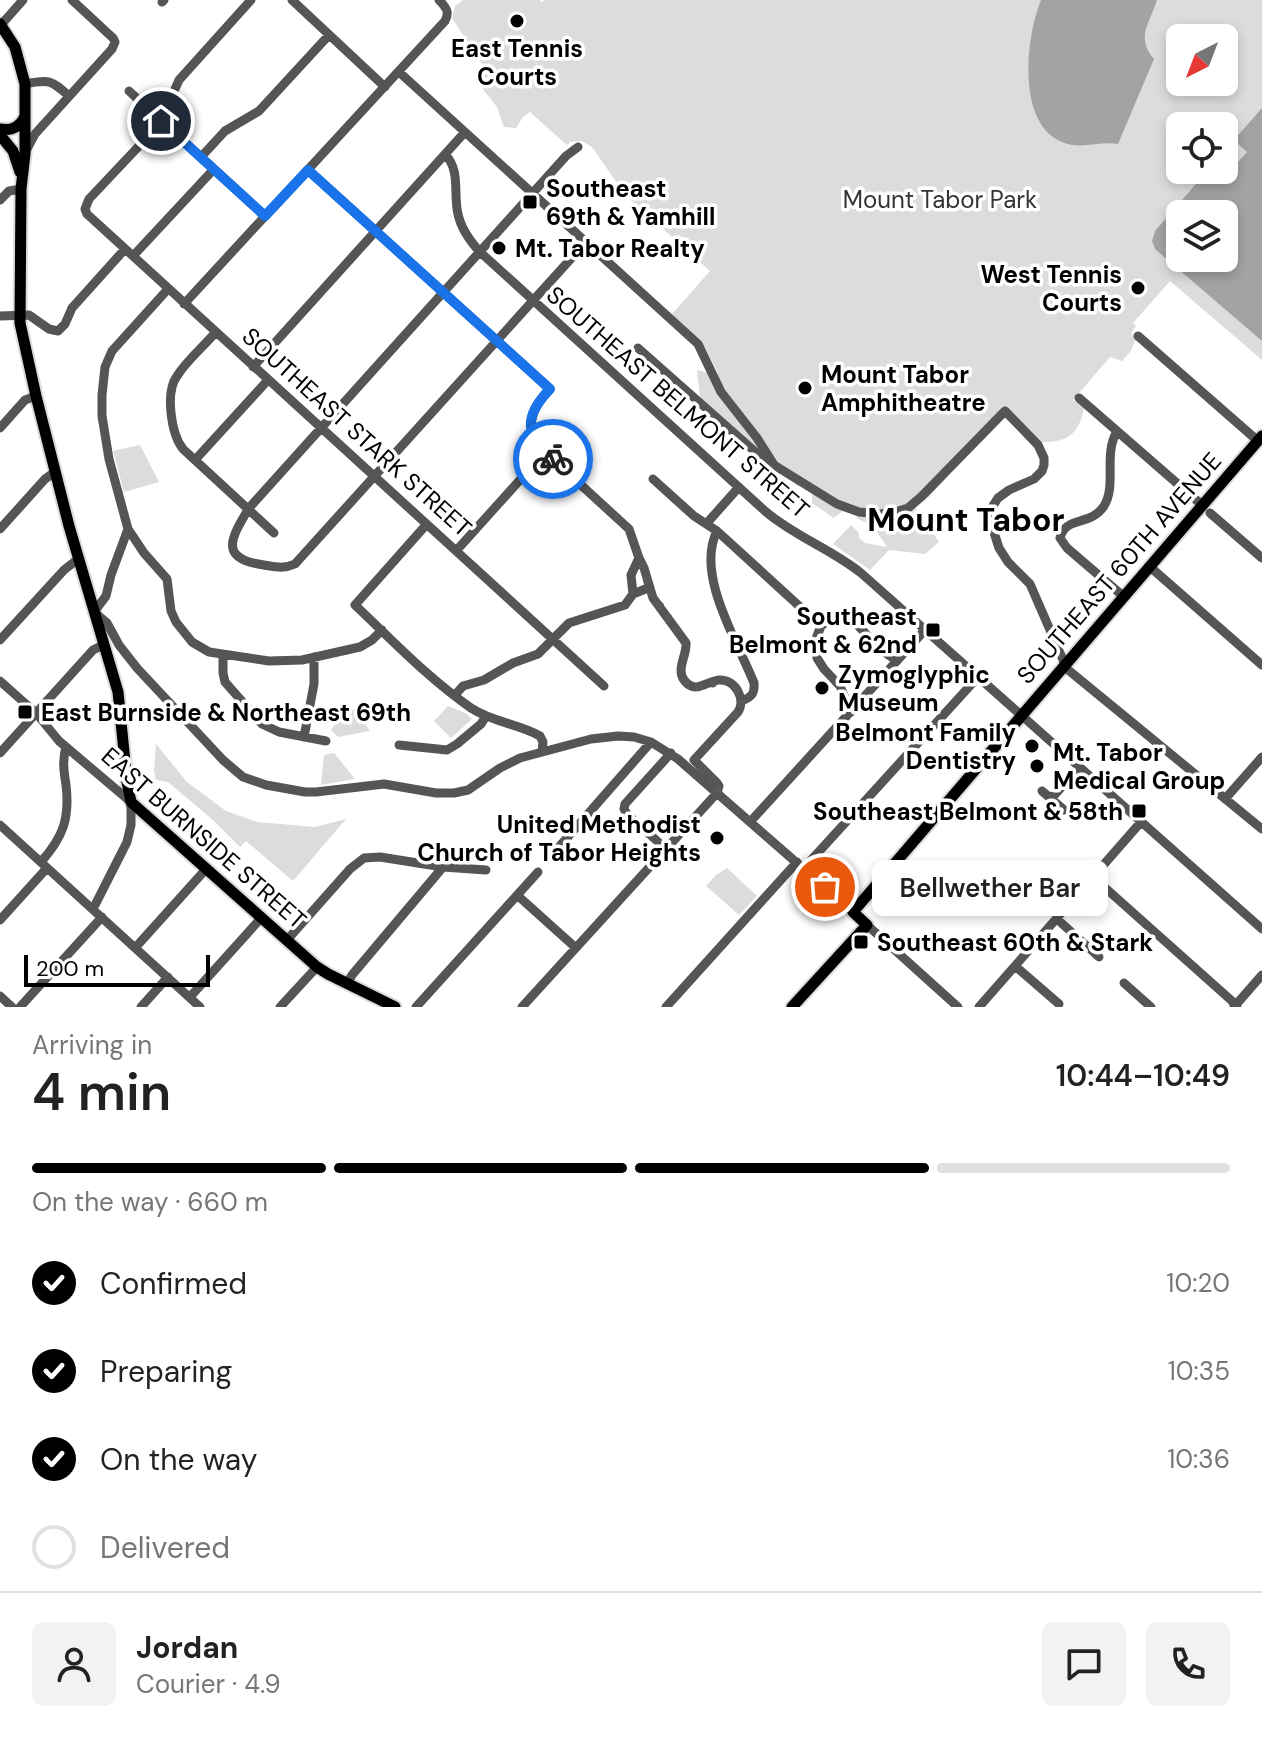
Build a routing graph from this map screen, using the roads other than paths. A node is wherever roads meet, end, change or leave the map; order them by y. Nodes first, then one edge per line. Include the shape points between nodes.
1 (23, 0) edge
2 (72, 0) edge
3 (251, 0) edge
4 (292, 0) edge
5 (439, 0) edge
6 (0, 25) edge
7 (329, 35) junction
8 (399, 72) junction
9 (25, 84) junction
10 (385, 87) junction
11 (129, 91) dead end
12 (69, 96) junction
13 (25, 113) junction
14 (161, 121) junction
15 (0, 132) edge
16 (465, 132) junction
17 (578, 147) dead end
18 (25, 154) junction
19 (445, 154) junction
20 (201, 157) junction
21 (214, 169) junction
22 (308, 170) junction
23 (21, 183) junction
24 (533, 194) junction
25 (0, 200) edge
26 (265, 216) junction
27 (375, 230) junction
28 (586, 242) junction
29 (480, 252) junction
30 (129, 253) junction
31 (168, 289) junction
32 (444, 293) junction
33 (533, 301) junction
34 (184, 304) junction
35 (19, 314) junction
36 (0, 316) edge
37 (215, 333) junction
38 (1138, 336) dead end
39 (497, 341) junction
40 (638, 348) dead end
41 (253, 367) junction
42 (268, 380) junction
43 (36, 396) junction
44 (1079, 398) dead end
45 (0, 428) edge
46 (321, 428) junction
47 (1117, 431) junction
48 (1260, 438) edge
49 (545, 452) junction
50 (195, 460) junction
51 (774, 465) junction
52 (55, 472) junction
53 (374, 477) junction
54 (653, 479) dead end
55 (739, 487) junction
56 (249, 508) junction
57 (1206, 509) junction
58 (707, 523) junction
59 (426, 525) junction
60 (0, 529) edge
61 (128, 529) junction
62 (717, 531) junction
63 (274, 533) dead end
64 (456, 551) junction
65 (639, 558) junction
66 (1262, 558) edge
67 (78, 559) junction
68 (1149, 566) junction
69 (648, 588) junction
70 (633, 594) junction
71 (1123, 596) junction
72 (94, 612) junction
73 (821, 626) junction
74 (382, 630) junction
75 (925, 630) junction
76 (0, 640) edge
77 (553, 640) junction
78 (103, 645) junction
79 (223, 655) junction
80 (314, 657) junction
81 (897, 661) junction
82 (1064, 664) junction
83 (1262, 665) edge
84 (978, 677) junction
85 (0, 681) edge
86 (604, 686) dead end
87 (455, 695) junction
88 (742, 701) junction
89 (851, 712) junction
90 (36, 713) junction
91 (1021, 715) junction
92 (486, 716) junction
93 (304, 737) junction
94 (326, 741) dead end
95 (651, 742) junction
96 (399, 745) dead end
97 (66, 747) junction
98 (542, 752) junction
99 (0, 753) edge
100 (671, 753) junction
101 (1262, 757) edge
102 (1079, 767) junction
103 (1042, 791) dead end
104 (717, 793) junction
105 (1051, 799) junction
106 (1225, 799) junction
107 (131, 802) junction
108 (1064, 810) dead end
109 (750, 822) junction
110 (1141, 822) junction
111 (0, 825) edge
112 (1262, 829) edge
113 (559, 847) dead end
114 (666, 849) junction
115 (44, 865) junction
116 (800, 865) junction
117 (443, 867) junction
118 (207, 868) junction
119 (486, 870) dead end
120 (538, 872) dead end
121 (1093, 877) junction
122 (517, 895) junction
123 (93, 909) junction
124 (853, 912) junction
125 (102, 917) junction
126 (262, 917) junction
127 (1057, 919) junction
128 (0, 920) edge
129 (867, 925) junction
130 (1262, 929) edge
131 (287, 940) junction
132 (135, 948) junction
133 (576, 948) junction
134 (1099, 957) dead end
135 (1015, 966) junction
136 (317, 967) junction
137 (1262, 975) edge
138 (168, 977) junction
139 (1124, 983) dead end
140 (347, 984) junction
141 (0, 996) edge
142 (190, 997) junction
143 (1059, 1004) dead end
144 (529, 1005) edge
145 (12, 1007) edge
146 (20, 1007) edge
147 (141, 1007) edge
148 (200, 1007) edge
149 (280, 1007) edge
150 (395, 1007) edge
151 (416, 1007) edge
152 (666, 1007) edge
153 (792, 1007) edge
154 (958, 1007) edge
155 (979, 1007) edge
156 (1151, 1007) edge
157 (1236, 1007) edge

1 - 6 street
2 - 12 street via 115,42
3 - 14 street via 179,80
4 - 7 street
5 - 8 street via 447,8 445,21
6 - 9 main road via 15,47
7 - 10 street
7 - 20 street via 259,111 225,131
8 - 10 street
8 - 16 street
9 - 12 street via 51,81
9 - 13 main road
10 - 22 street
11 - 14 street
12 - 18 street via 35,134
13 - 15 main road via 17,127
13 - 18 main road
14 - 20 street
14 - 30 street, SOUTHEAST STARK STREET via 85,209
15 - 23 main road via 20,167
16 - 19 street
16 - 24 street
17 - 24 street
18 - 23 main road
19 - 27 street
19 - 29 street, SOUTHEAST BELMONT STREET via 454,169 460,222
20 - 21 street
21 - 26 street
21 - 30 street
22 - 26 street
22 - 27 street
23 - 25 street
23 - 35 main road
24 - 28 street
24 - 29 street
26 - 34 street
27 - 32 street
27 - 41 street
28 - 33 street
28 - 51 street via 698,344 718,388
29 - 32 street
29 - 33 street, SOUTHEAST BELMONT STREET
30 - 31 street, SOUTHEAST STARK STREET
30 - 35 street via 72,308 58,331
31 - 34 street, SOUTHEAST STARK STREET
31 - 61 street via 112,351 105,367 102,416
32 - 39 street
32 - 46 street
33 - 39 street
33 - 55 street, SOUTHEAST BELMONT STREET
34 - 37 street, SOUTHEAST STARK STREET
35 - 36 street
35 - 43 main road
37 - 41 street, SOUTHEAST STARK STREET
37 - 50 street via 176,376 172,391 174,434
38 - 48 street
39 - 49 street via 550,389 531,422 534,439
39 - 53 street
40 - 51 street
41 - 42 street, SOUTHEAST STARK STREET
42 - 46 street, SOUTHEAST STARK STREET
42 - 50 street
43 - 45 street via 25,400
43 - 52 main road
44 - 47 street
46 - 53 street, SOUTHEAST STARK STREET
46 - 56 street
47 - 57 street
47 - 71 street via 1110,446 1107,500 1091,519 1067,525 1060,538
48 - 57 main road, SOUTHEAST 60TH AVENUE
49 - 64 street
49 - 65 street via 629,529
50 - 56 street
51 - 82 street via 850,509 895,512 921,497 1005,411 1038,445 1044,465 1034,479 998,498 990,520 999,548 1030,584
52 - 60 street
52 - 67 main road
53 - 56 street via 295,564 282,568 246,562 232,547
53 - 59 street, SOUTHEAST STARK STREET
54 - 58 street
55 - 58 street
55 - 75 street, SOUTHEAST BELMONT STREET via 787,528 852,566
56 - 63 street
57 - 66 street
57 - 68 main road, SOUTHEAST 60TH AVENUE
58 - 62 street
59 - 64 street, SOUTHEAST STARK STREET
59 - 74 street via 355,605
61 - 72 street via 106,596
61 - 79 street via 167,579 171,611 185,636 198,647
62 - 73 street
62 - 88 street via 711,572 754,683 751,697
64 - 77 street, SOUTHEAST STARK STREET
65 - 69 street
65 - 70 street via 631,575
67 - 72 main road
67 - 76 street
68 - 71 main road, SOUTHEAST 60TH AVENUE
68 - 83 street
69 - 70 street
69 - 88 street via 686,643 683,679 697,687 727,682
70 - 77 street via 625,605 569,623
71 - 82 main road, SOUTHEAST 60TH AVENUE
72 - 78 main road
72 - 98 street via 131,661 213,749 254,782 305,792 384,784 454,793
73 - 81 street via 835,619 851,620
73 - 89 street via 815,641 817,658 840,686
74 - 80 street via 360,647
74 - 87 street
75 - 81 street
75 - 84 street, SOUTHEAST BELMONT STREET
77 - 86 street, SOUTHEAST STARK STREET
77 - 87 street via 538,654 463,686
78 - 90 street
78 - 107 main road via 118,692
79 - 80 street via 286,661
79 - 93 street via 225,682 256,719 270,729
80 - 93 street
81 - 89 street
82 - 91 main road, SOUTHEAST 60TH AVENUE
82 - 106 street
84 - 91 street, SOUTHEAST BELMONT STREET
84 - 116 street
85 - 90 street, EAST BURNSIDE STREET
87 - 92 street
88 - 104 street via 694,760 717,783
89 - 109 street
90 - 97 street, EAST BURNSIDE STREET
90 - 99 street
91 - 102 street, SOUTHEAST BELMONT STREET
91 - 124 main road, SOUTHEAST 60TH AVENUE
92 - 96 street via 447,750
92 - 98 street via 537,733
93 - 94 street
95 - 98 street via 608,736
95 - 100 street
95 - 113 street
97 - 107 street, EAST BURNSIDE STREET
97 - 115 street via 65,823
100 - 104 street
100 - 114 street via 624,809
101 - 106 street
102 - 105 street
102 - 110 street, SOUTHEAST BELMONT STREET
103 - 105 street
104 - 109 street
104 - 114 street
105 - 108 street
106 - 112 street
107 - 118 main road, EAST BURNSIDE STREET
107 - 123 street via 127,842
109 - 116 street
110 - 121 street
110 - 130 street, SOUTHEAST BELMONT STREET
111 - 115 street
114 - 133 street
115 - 123 street
115 - 128 street
116 - 124 street
116 - 152 street
117 - 119 street
117 - 131 street via 380,857 358,861
117 - 140 street
118 - 126 main road, EAST BURNSIDE STREET
118 - 132 street
120 - 122 street
121 - 127 street
121 - 157 street
122 - 133 street
122 - 151 street
123 - 125 street
124 - 129 main road
125 - 132 street
125 - 146 street
126 - 131 main road, EAST BURNSIDE STREET
126 - 142 street
127 - 134 street
127 - 135 street
129 - 153 main road
129 - 154 street
131 - 136 main road, EAST BURNSIDE STREET
132 - 138 street
133 - 144 street
135 - 143 street
135 - 155 street
136 - 140 main road, EAST BURNSIDE STREET
136 - 149 street
137 - 157 street
138 - 142 street
138 - 147 street
139 - 156 street
140 - 150 main road, EAST BURNSIDE STREET
141 - 145 street
142 - 148 street

